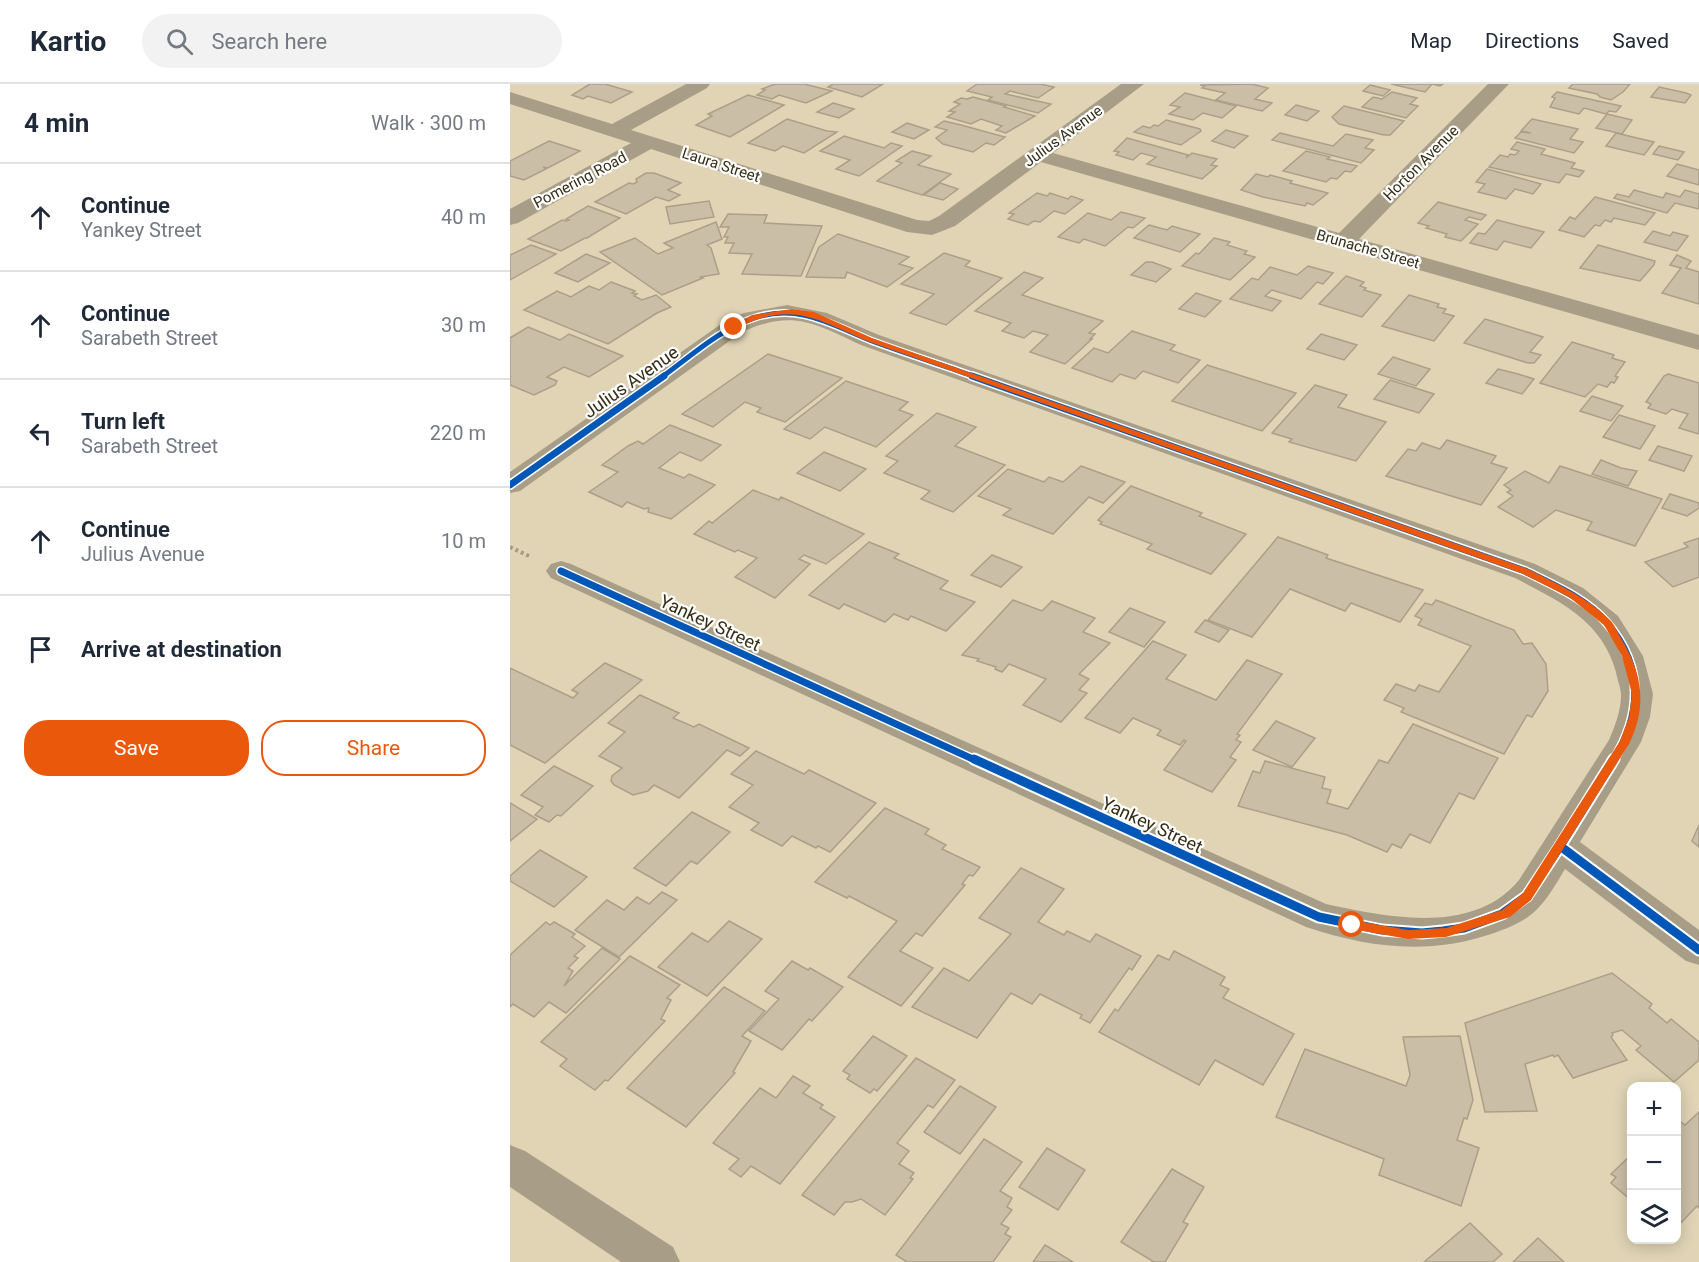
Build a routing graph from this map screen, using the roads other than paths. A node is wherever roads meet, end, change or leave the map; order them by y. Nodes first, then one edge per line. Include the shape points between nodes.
1 (700, 84) edge
2 (1134, 84) edge
3 (1499, 84) edge
4 (510, 98) edge
5 (614, 131) junction
6 (649, 142) junction
7 (1038, 155) junction
8 (510, 218) edge
9 (932, 228) joint
10 (1343, 242) junction
11 (1699, 344) edge
12 (510, 485) edge
13 (561, 571) dead end
14 (1560, 846) junction
15 (1699, 950) edge
16 (510, 1164) edge
17 (658, 1262) edge

1 - 5 street, Pomering Road
2 - 7 street, Julius Avenue
3 - 10 street, Horton Avenue
4 - 5 street, Laura Street
5 - 6 street, Laura Street
6 - 8 street, Pomering Road
6 - 9 street, Laura Street via 915,227
7 - 9 street, Julius Avenue via 947,222
7 - 10 street, Brunache Street
10 - 11 street, Brunache Street
12 - 14 street, Julius Avenue via 734,327 754,316 792,311 812,314 870,340 1525,571 1572,595 1607,623 1627,656 1637,694 1625,742
13 - 14 street, Yankey Street via 1319,917 1408,934 1446,933 1479,924 1506,913 1527,896
14 - 15 street
16 - 17 street

